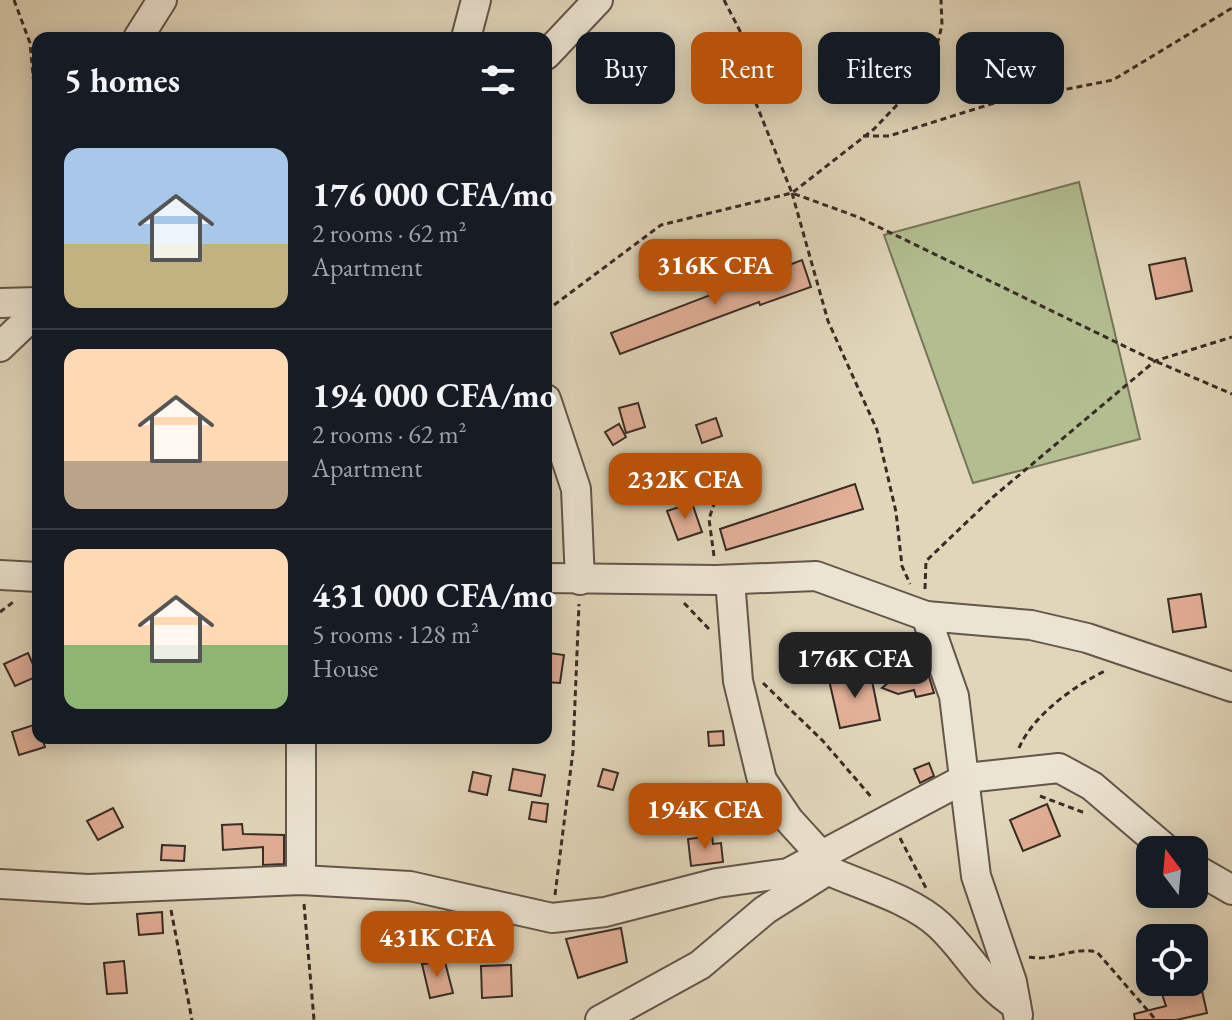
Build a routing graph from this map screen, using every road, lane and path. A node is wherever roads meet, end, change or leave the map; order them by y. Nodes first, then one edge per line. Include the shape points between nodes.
1 (14, 0) edge
2 (162, 0) edge
3 (476, 0) edge
4 (598, 0) edge
5 (724, 0) edge
6 (941, 0) edge
7 (1232, 8) edge
8 (142, 32) edge
9 (467, 32) edge
10 (552, 49) edge
11 (32, 64) edge
12 (863, 136) junction
13 (792, 193) junction
14 (0, 303) edge
15 (552, 307) edge
16 (28, 314) edge
17 (1232, 337) edge
18 (0, 347) edge
19 (1155, 361) junction
20 (1232, 394) edge
21 (552, 417) edge
22 (726, 468) dead end
23 (0, 575) edge
24 (32, 577) edge
25 (552, 578) edge
26 (580, 580) junction
27 (662, 580) junction
28 (723, 580) junction
29 (926, 616) junction
30 (1139, 656) junction
31 (736, 657) junction
32 (1232, 687) edge
33 (301, 744) edge
34 (966, 778) junction
35 (1018, 782) junction
36 (1096, 817) dead end
37 (889, 818) junction
38 (1151, 836) edge
39 (829, 856) junction
40 (1208, 876) edge
41 (301, 880) junction
42 (0, 884) edge
43 (167, 888) junction
44 (1232, 890) edge
45 (552, 918) junction
46 (938, 924) junction
47 (1025, 957) dead end
48 (1017, 1012) edge
49 (192, 1020) edge
50 (314, 1020) edge
51 (600, 1020) edge
52 (1156, 1020) edge

1 - 11 path
2 - 8 street
3 - 9 street
4 - 10 street
5 - 13 path via 755,60 755,101
6 - 12 path via 935,54 917,84
7 - 12 path via 1113,80 991,104 889,136
12 - 13 path
13 - 15 path via 661,225
13 - 19 path via 858,217
13 - 29 path via 828,321 877,430 902,566
14 - 16 street
16 - 18 street
17 - 19 path
19 - 20 path
19 - 29 path via 993,497 926,561
21 - 26 street via 576,489
22 - 28 path via 709,519
23 - 24 street
25 - 26 street
26 - 27 street
26 - 45 path via 573,751
27 - 28 street
27 - 31 path
28 - 29 street via 816,576
28 - 31 street
29 - 30 street via 1031,625
29 - 34 street via 954,696
30 - 32 street
30 - 35 path via 1089,678 1027,729
31 - 37 path via 823,741
31 - 39 street via 762,780 789,820
33 - 41 street
34 - 35 street
34 - 37 street
34 - 48 street via 976,876
35 - 36 path
35 - 38 street via 1059,768 1092,786
37 - 39 street
37 - 46 path via 923,879
39 - 45 street via 788,873 717,883 605,912
39 - 46 street
39 - 51 street via 700,965
40 - 44 street
41 - 43 street
41 - 45 street via 410,886
41 - 50 path
42 - 43 street
43 - 49 path
46 - 48 street
47 - 52 path via 1041,960 1085,949 1097,952

